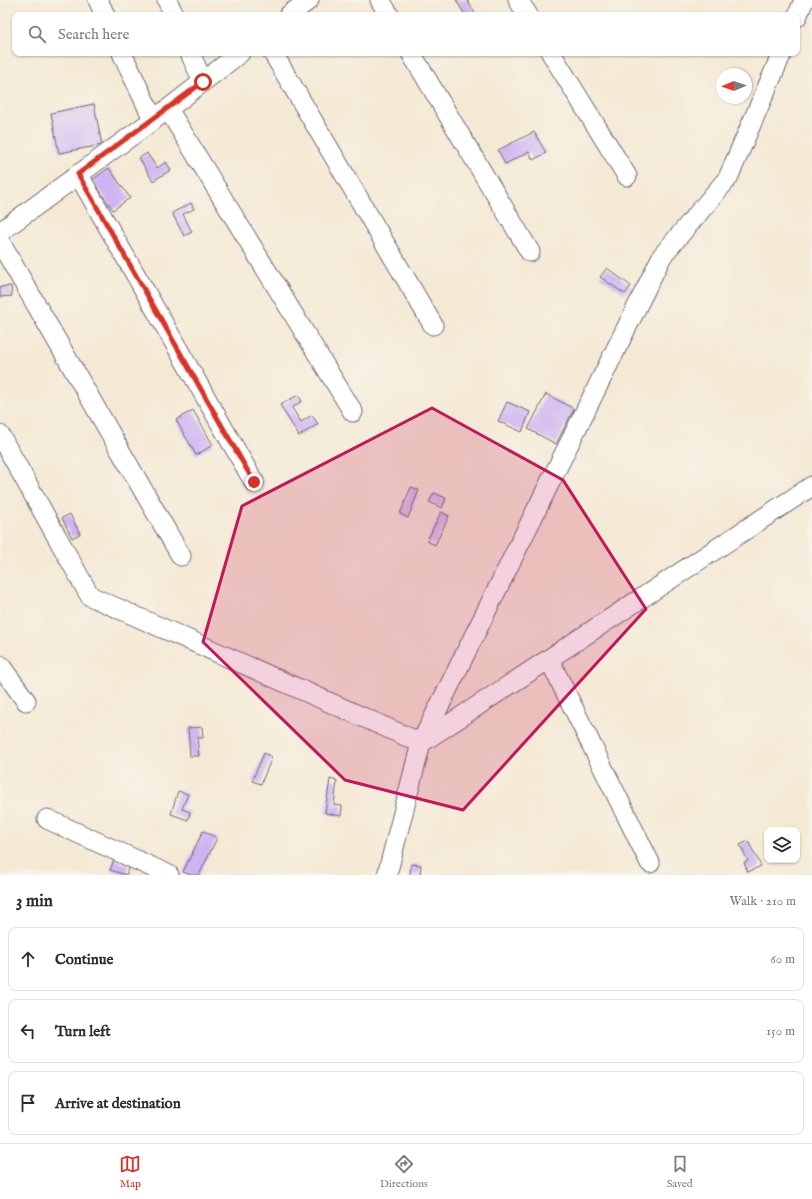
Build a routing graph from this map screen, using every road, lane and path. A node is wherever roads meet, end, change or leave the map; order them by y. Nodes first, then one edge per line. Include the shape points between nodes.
1 (98, 0) edge
2 (167, 0) edge
3 (309, 0) edge
4 (380, 0) edge
5 (518, 0) edge
6 (804, 0) edge
7 (103, 12) edge
8 (173, 12) edge
9 (293, 12) edge
10 (387, 12) edge
11 (526, 12) edge
12 (799, 12) edge
13 (124, 56) edge
14 (191, 56) edge
15 (236, 56) edge
16 (275, 56) edge
17 (413, 56) edge
18 (553, 56) edge
19 (781, 56) edge
20 (203, 82) junction
21 (160, 114) junction
22 (78, 174) junction
23 (627, 176) dead end
24 (0, 232) edge
25 (0, 242) edge
26 (530, 252) dead end
27 (433, 325) dead end
28 (353, 412) dead end
29 (0, 435) edge
30 (254, 482) dead end
31 (812, 486) edge
32 (181, 556) dead end
33 (549, 659) junction
34 (0, 665) edge
35 (26, 701) dead end
36 (421, 743) junction
37 (47, 819) dead end
38 (650, 863) dead end
39 (169, 875) edge
40 (387, 875) edge

1 - 7 street
2 - 8 street
3 - 9 street
4 - 10 street
5 - 11 street
6 - 12 street
13 - 21 street
14 - 20 street
15 - 20 street
16 - 27 street
17 - 26 street
18 - 23 street
19 - 36 street via 728,178 662,256
20 - 21 street
21 - 22 street
21 - 28 street
22 - 24 street
22 - 30 street
25 - 32 street
29 - 36 street via 90,596
31 - 33 street
33 - 36 street
33 - 38 street
34 - 35 street
36 - 40 street
37 - 39 street

